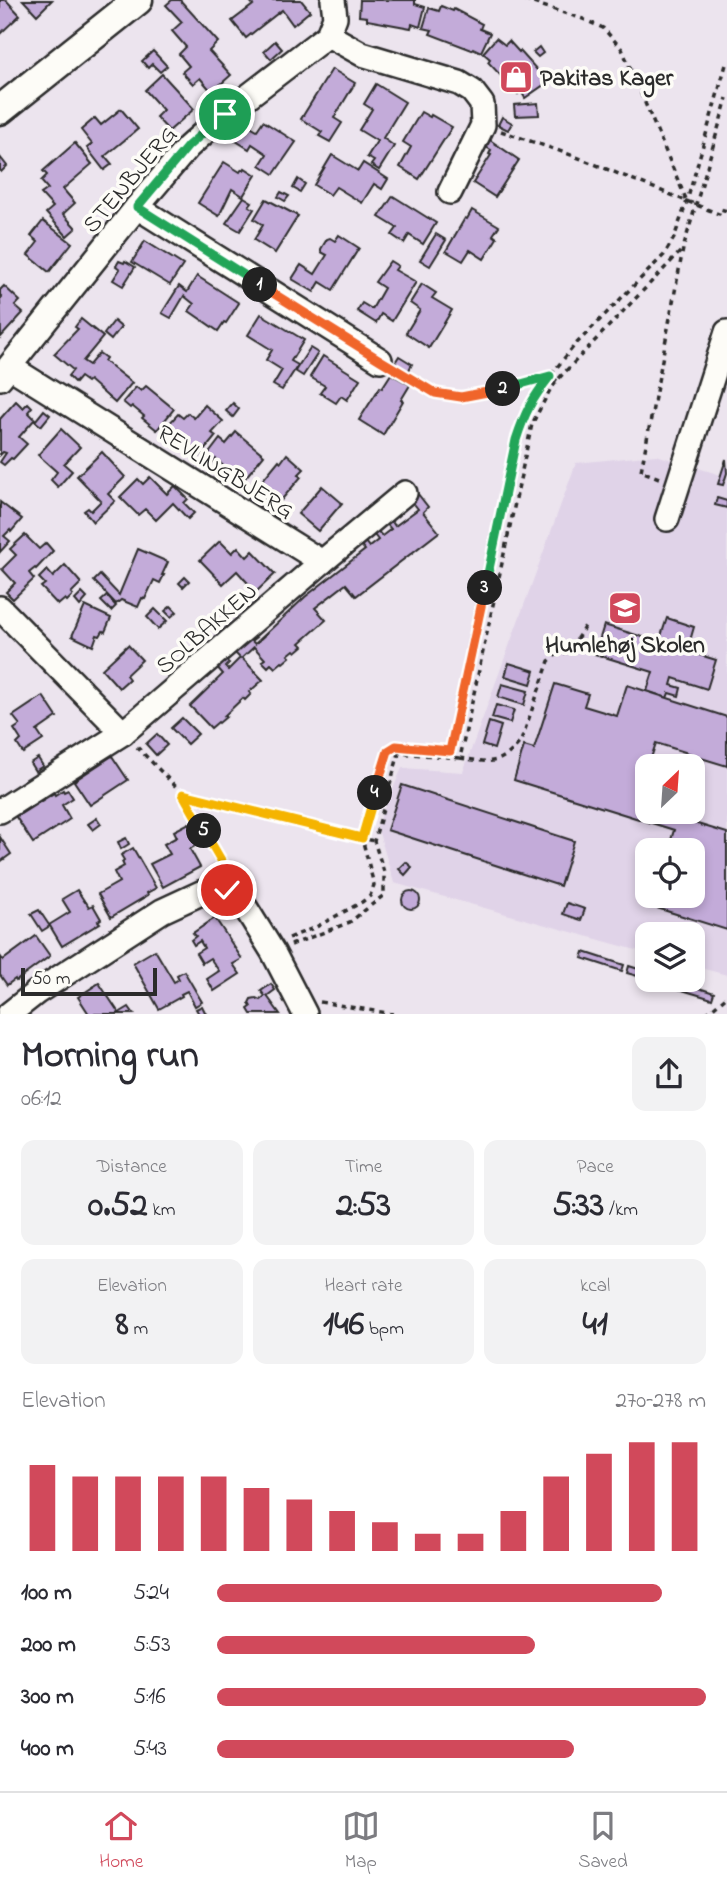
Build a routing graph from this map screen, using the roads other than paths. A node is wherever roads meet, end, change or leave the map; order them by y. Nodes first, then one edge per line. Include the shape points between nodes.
1 (138, 0) edge
2 (333, 0) edge
3 (328, 35) junction
4 (0, 110) edge
5 (450, 192) dead end
6 (137, 207) junction
7 (727, 332) edge
8 (380, 360) road end
9 (5, 373) edge
10 (405, 493) dead end
11 (667, 519) dead end
12 (323, 562) junction
13 (0, 608) edge
14 (123, 733) junction
15 (0, 811) edge
16 (301, 1006) edge
17 (9, 1014) edge

1 - 4 street
2 - 3 street via 335,17
3 - 5 street via 362,54 472,90 482,104 483,125
3 - 6 street, STENBJERG via 188,146
6 - 8 street
6 - 9 street, STENBJERG
7 - 11 street
9 - 12 street, REVLINGBJERG
10 - 12 street
12 - 14 street, SOLBAKKEN
13 - 14 street
14 - 15 street, SOLBAKKEN
16 - 17 street via 242,902 227,890 203,892 162,911

